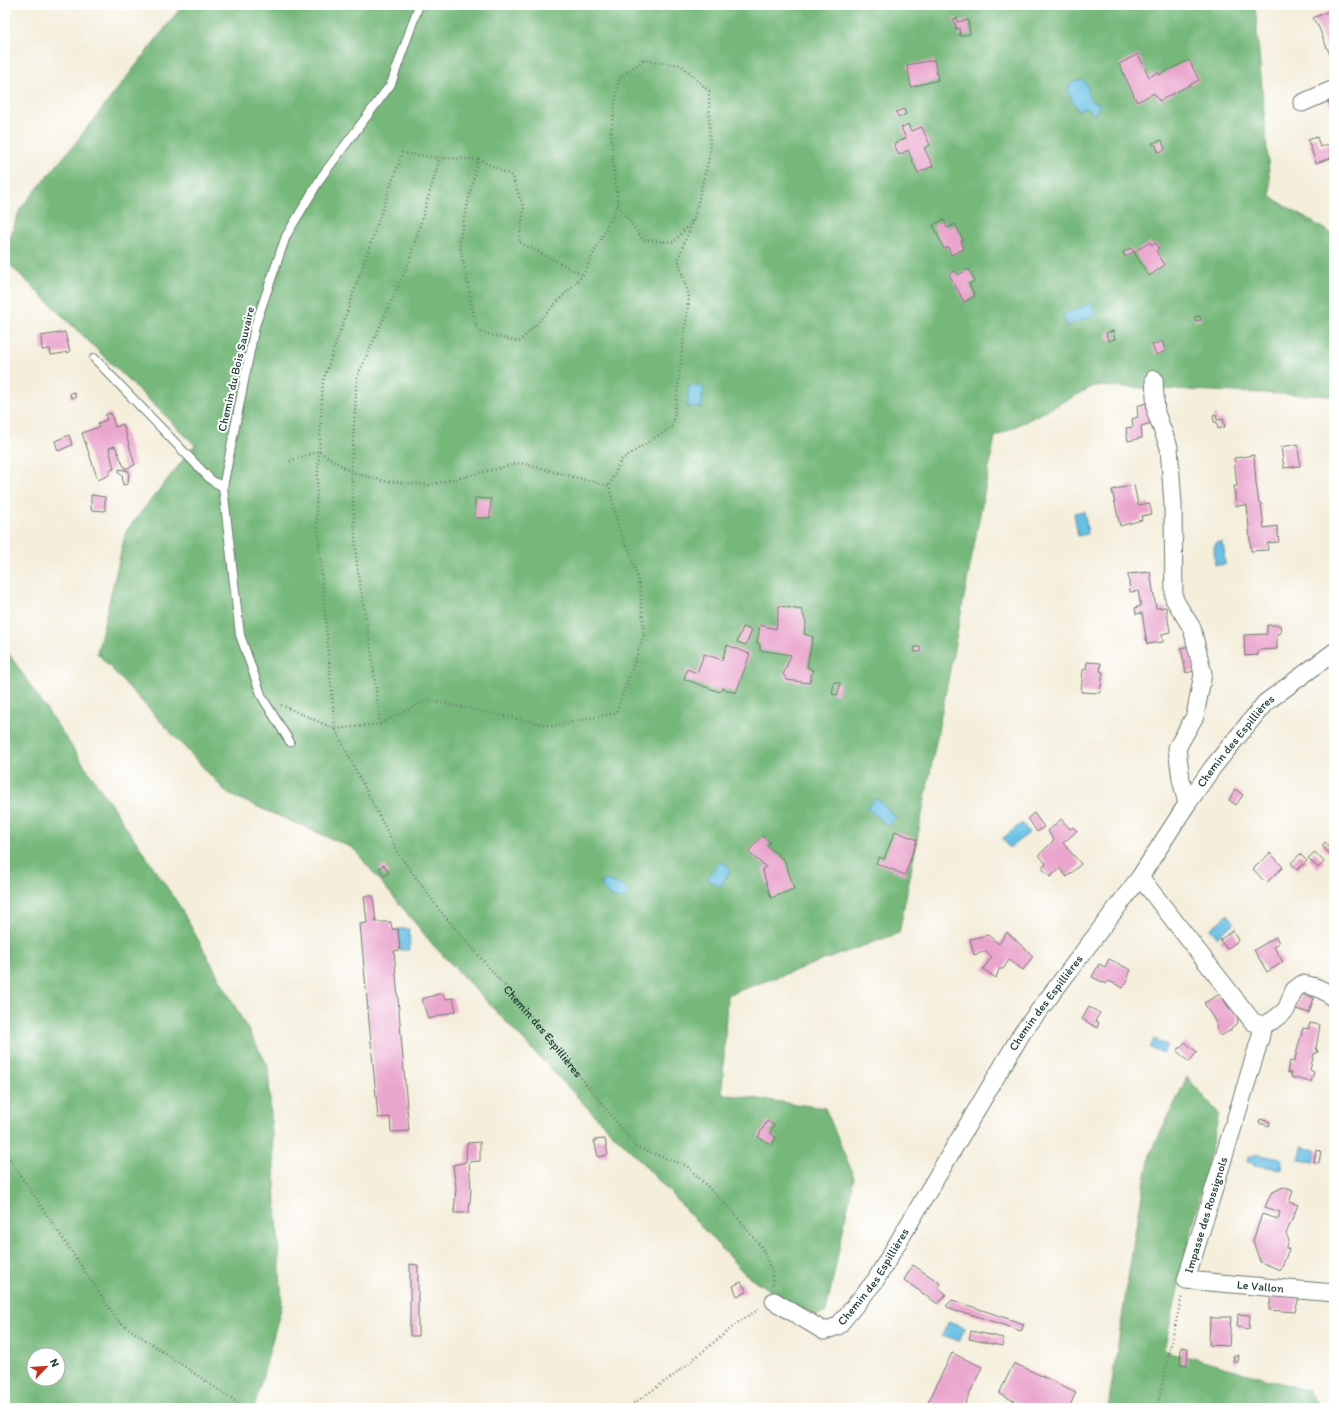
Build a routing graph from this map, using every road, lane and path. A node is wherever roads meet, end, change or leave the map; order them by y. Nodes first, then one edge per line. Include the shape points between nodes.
1 (419, 5) edge
2 (1334, 89) edge
3 (1302, 103) dead end
4 (440, 158) junction
5 (478, 159) junction
6 (618, 204) junction
7 (694, 218) junction
8 (583, 275) junction
9 (94, 358) dead end
10 (1154, 379) dead end
11 (319, 451) junction
12 (290, 461) dead end
13 (351, 472) junction
14 (609, 486) junction
15 (223, 487) junction
16 (1334, 652) edge
17 (262, 697) junction
18 (380, 724) junction
19 (335, 729) junction
20 (290, 742) dead end
21 (1187, 804) junction
22 (1140, 877) junction
23 (1334, 999) edge
24 (1263, 1025) junction
25 (5, 1152) edge
26 (1186, 1280) junction
27 (1334, 1293) edge
28 (774, 1300) junction
29 (245, 1408) edge
30 (627, 1408) edge
31 (1157, 1408) edge

1 - 15 lane, Chemin du Bois Sauvaire via 391,84 322,176 286,236 255,326
2 - 3 street
4 - 5 path
4 - 11 path via 402,153 323,381
4 - 13 path via 409,262 357,376
5 - 8 path via 512,176 524,209 518,242
5 - 8 path via 459,241 477,331 519,342
6 - 7 path via 643,240 674,242
6 - 7 path via 611,132 619,78 643,60 681,65 709,91 710,154
6 - 8 path
7 - 14 path via 678,259 689,297 674,426 621,460
9 - 15 lane via 211,480
10 - 21 street via 1156,413 1169,447 1173,505 1174,599 1192,628 1203,674 1195,716 1177,748
11 - 12 path
11 - 13 path
11 - 19 path via 316,509
13 - 14 path via 384,481 430,485 520,463
13 - 18 path via 357,566 372,655
14 - 18 path via 619,529 630,553 640,588 644,635 616,713 552,726 427,700
15 - 17 lane, Chemin du Bois Sauvaire via 240,634
16 - 21 street, Chemin des Espillières via 1264,703
17 - 19 path
17 - 20 lane, Chemin du Bois Sauvaire
18 - 19 path
19 - 28 path, Chemin des Espillières via 398,853 441,912 545,1032 636,1147 687,1166 733,1212 762,1248 772,1272
21 - 22 street, Chemin des Espillières
22 - 24 street via 1253,1022
22 - 28 street, Chemin des Espillières via 1022,1033 875,1281 838,1326 824,1331
23 - 24 street via 1327,992 1302,984 1294,990 1286,1010 1272,1022
24 - 26 street, Impasse des Rossignols
25 - 29 path via 118,1321
26 - 27 street, Le Vallon
26 - 31 path, Impasse des Rossignols
28 - 30 path via 740,1321 673,1376

